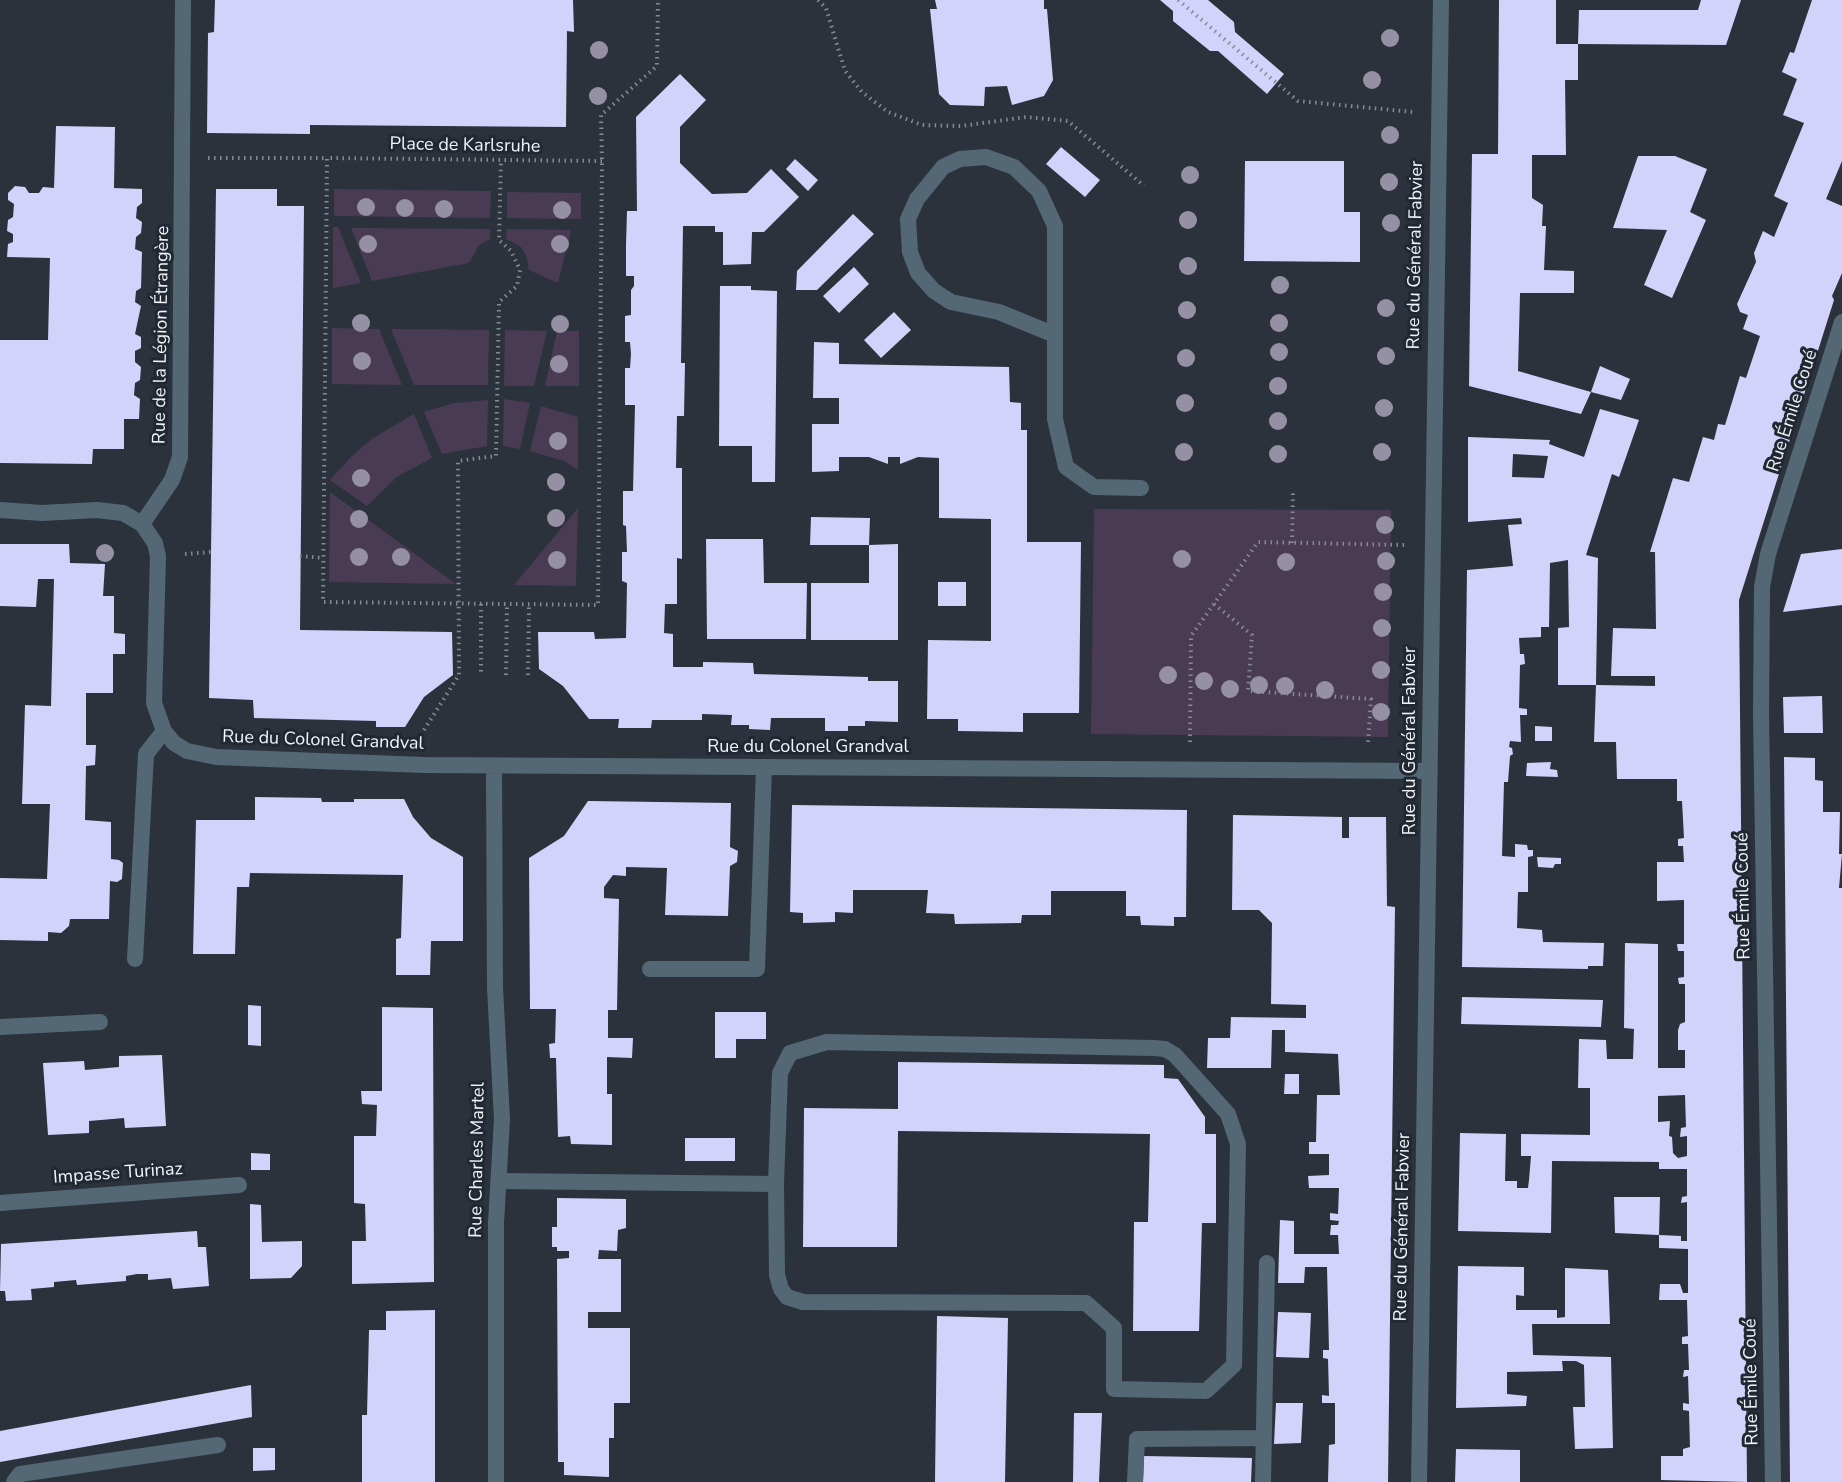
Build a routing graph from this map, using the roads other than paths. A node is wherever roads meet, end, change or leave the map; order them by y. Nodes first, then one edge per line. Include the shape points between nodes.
1 (183, 0) edge
2 (1441, 0) edge
3 (1842, 322) edge
4 (1055, 334) junction
5 (1141, 488) dead end
6 (0, 510) edge
7 (142, 524) junction
8 (164, 731) junction
9 (494, 766) junction
10 (764, 767) junction
11 (1430, 771) junction
12 (135, 959) dead end
13 (650, 969) dead end
14 (100, 1022) dead end
15 (0, 1028) edge
16 (500, 1181) junction
17 (776, 1184) junction
18 (239, 1185) dead end
19 (0, 1203) edge
20 (1267, 1263) dead end
21 (1264, 1438) junction
22 (218, 1445) dead end
23 (14, 1482) edge
24 (496, 1482) edge
25 (1135, 1482) edge
26 (1263, 1482) edge
27 (1419, 1482) edge
28 (1773, 1482) edge

1 - 7 street, Rue de la Légion Étrangère via 180,457 172,480
2 - 11 street, Rue du Général Fabvier
3 - 28 street, Rue Émile Coué via 1768,554 1761,596
4 - 4 street via 1055,226 1039,191 1014,167 986,157 960,159 943,166 917,199 908,219 909,252 918,273 951,302 999,312
4 - 5 street via 1055,419 1066,466 1094,487
6 - 7 street via 97,510 123,513
7 - 8 street via 155,543 158,556 154,703
8 - 9 street, Rue du Colonel Grandval via 187,751 216,757
8 - 12 street via 146,754
9 - 10 street, Rue du Colonel Grandval
9 - 16 street, Rue Charles Martel
10 - 11 street, Rue du Colonel Grandval
10 - 13 street via 757,969
11 - 27 street, Rue du Général Fabvier
14 - 15 street
16 - 17 street
16 - 24 street, Rue Charles Martel via 496,1223
17 - 17 street via 777,1275 787,1296 803,1302 1086,1304 1114,1328 1114,1389 1206,1391 1234,1365 1238,1144 1228,1114 1175,1055 1165,1049 827,1042 803,1048 790,1053 780,1072
18 - 19 street, Impasse Turinaz
20 - 21 street
21 - 25 street via 1137,1439
21 - 26 street
22 - 23 street via 20,1474

